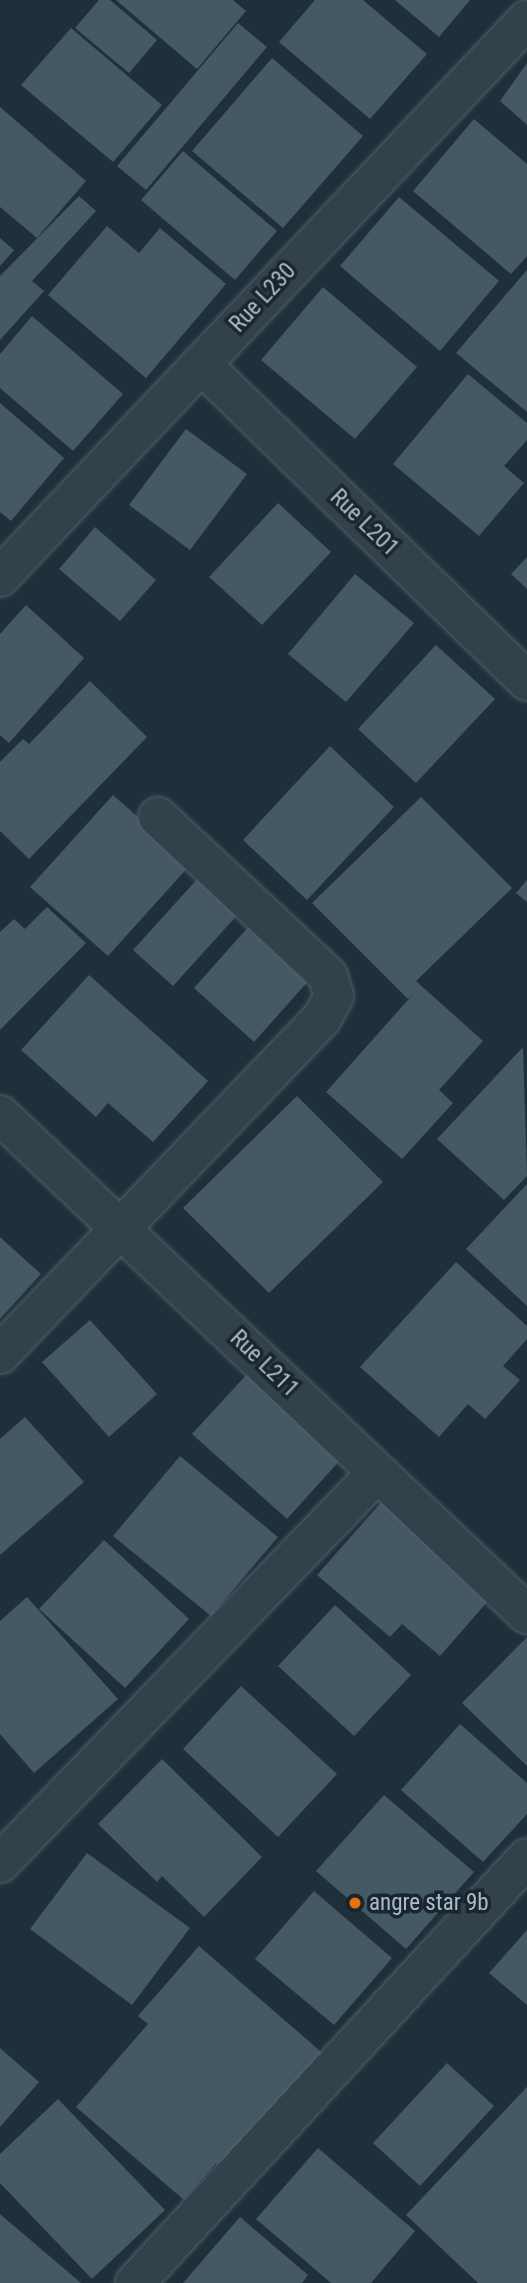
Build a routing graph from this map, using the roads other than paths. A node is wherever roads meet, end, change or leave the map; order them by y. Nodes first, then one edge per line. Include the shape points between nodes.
1 (527, 20) edge
2 (201, 364) junction
3 (0, 577) edge
4 (527, 681) edge
5 (158, 817) dead end
6 (0, 1115) edge
7 (122, 1228) junction
8 (0, 1354) edge
9 (377, 1472) junction
10 (527, 1614) edge
11 (527, 1858) edge
12 (0, 1863) edge
13 (135, 2283) edge

1 - 2 street, Rue L230
2 - 3 street, Rue L230
2 - 4 street, Rue L201
5 - 7 street via 328,976 334,996 322,1018
6 - 7 street, Rue L211
7 - 8 street
7 - 9 street, Rue L211
9 - 10 street, Rue L211
9 - 12 street
11 - 13 street

